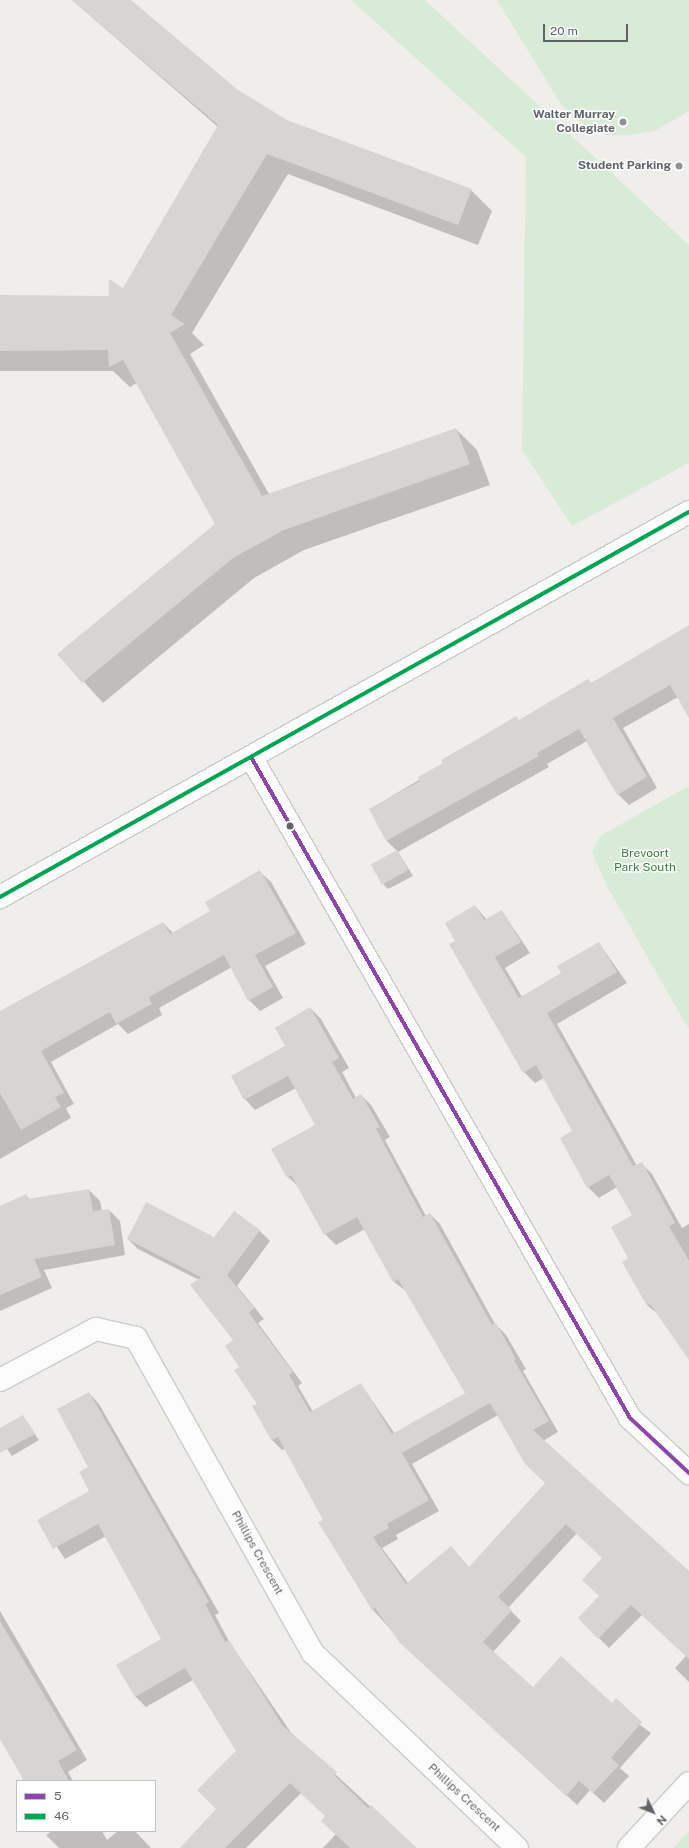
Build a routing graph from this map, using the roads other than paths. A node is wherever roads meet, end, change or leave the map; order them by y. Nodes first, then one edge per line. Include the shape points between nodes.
1 (689, 512) edge
2 (251, 757) junction
3 (0, 897) edge
4 (0, 1380) edge
5 (689, 1473) edge
6 (689, 1783) edge
7 (518, 1848) edge
8 (629, 1848) edge

1 - 2 street
2 - 3 street
2 - 5 street via 630,1418
4 - 7 street, Phillips Crescent via 96,1329 136,1338 314,1653
6 - 8 street

